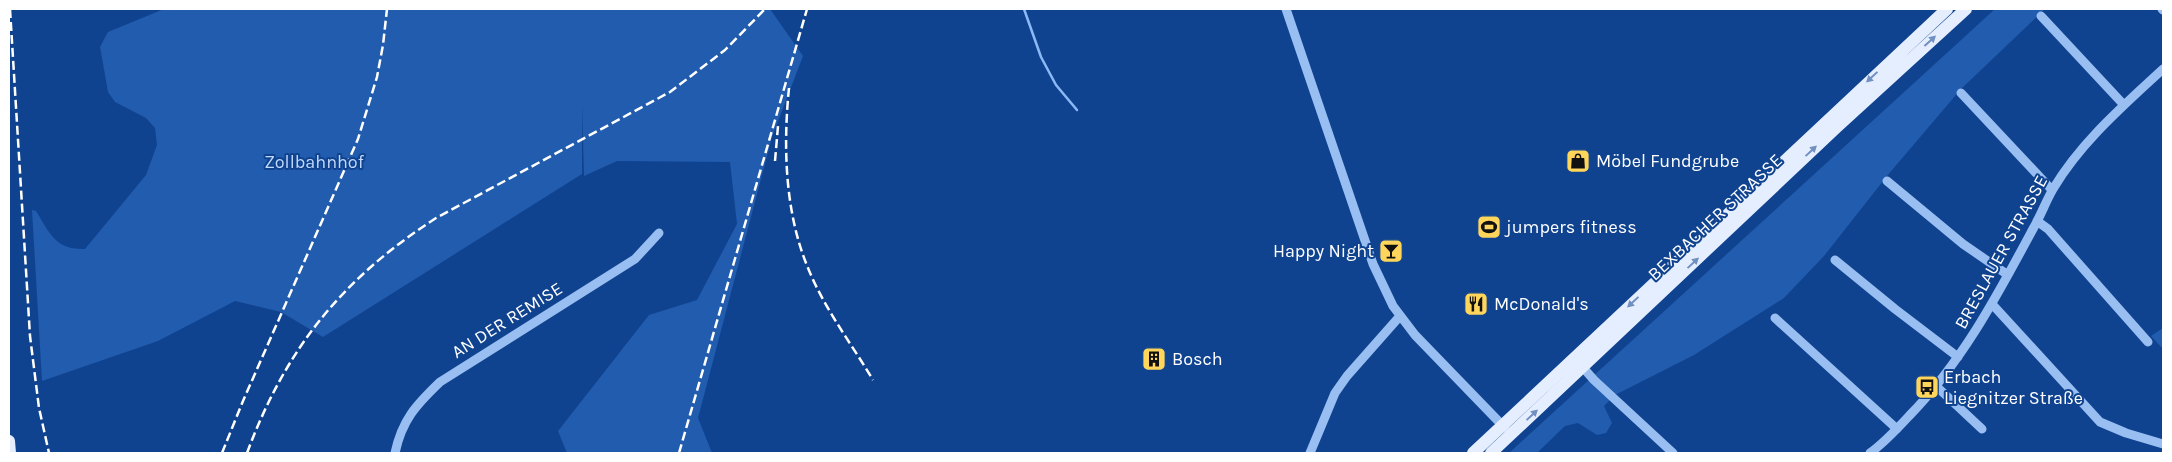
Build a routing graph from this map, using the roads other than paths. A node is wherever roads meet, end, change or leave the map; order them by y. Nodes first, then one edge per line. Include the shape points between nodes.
1 (1286, 9) edge
2 (1947, 9) edge
3 (1966, 9) edge
4 (2040, 16) dead end
5 (2163, 69) edge
6 (1961, 93) dead end
7 (2124, 105) junction
8 (1887, 181) dead end
9 (2052, 190) junction
10 (2037, 221) junction
11 (659, 233) dead end
12 (1835, 260) dead end
13 (2008, 275) junction
14 (1992, 304) junction
15 (1400, 316) junction
16 (1775, 318) dead end
17 (2148, 342) dead end
18 (1958, 357) junction
19 (1578, 362) junction
20 (1936, 386) junction
21 (1897, 429) junction
22 (1982, 429) dead end
23 (1507, 430) junction
24 (9, 441) edge
25 (2163, 444) edge
26 (10, 453) edge
27 (395, 453) edge
28 (1310, 453) edge
29 (1473, 453) edge
30 (1491, 453) edge
31 (1673, 453) edge
32 (1873, 453) edge

1 - 15 street via 1373,264
2 -> 19 main road, BEXBACHER STRASSE
19 -> 3 main road, BEXBACHER STRASSE
4 - 7 street
5 - 7 street, BRESLAUER STRASSE
6 - 9 street
7 - 9 street, BRESLAUER STRASSE via 2086,143
8 - 13 street via 1963,244
9 - 10 street, BRESLAUER STRASSE
10 - 13 street, BRESLAUER STRASSE
10 - 17 street via 2048,229
11 - 27 street, AN DER REMISE via 636,259 440,382 418,404 400,432
12 - 18 street
13 - 14 street, BRESLAUER STRASSE
14 - 18 street, BRESLAUER STRASSE
14 - 25 street via 2100,422
15 - 23 street
15 - 28 street via 1346,376 1335,393
16 - 21 street
18 - 20 street, BRESLAUER STRASSE
19 - 23 main road, BEXBACHER STRASSE
23 -> 19 main road, BEXBACHER STRASSE via 1547,401
19 - 31 street
20 - 21 street, BRESLAUER STRASSE
20 - 22 street
21 - 32 street, BRESLAUER STRASSE
23 - 29 main road, BEXBACHER STRASSE
23 - 30 main road, BEXBACHER STRASSE
24 - 26 main road

